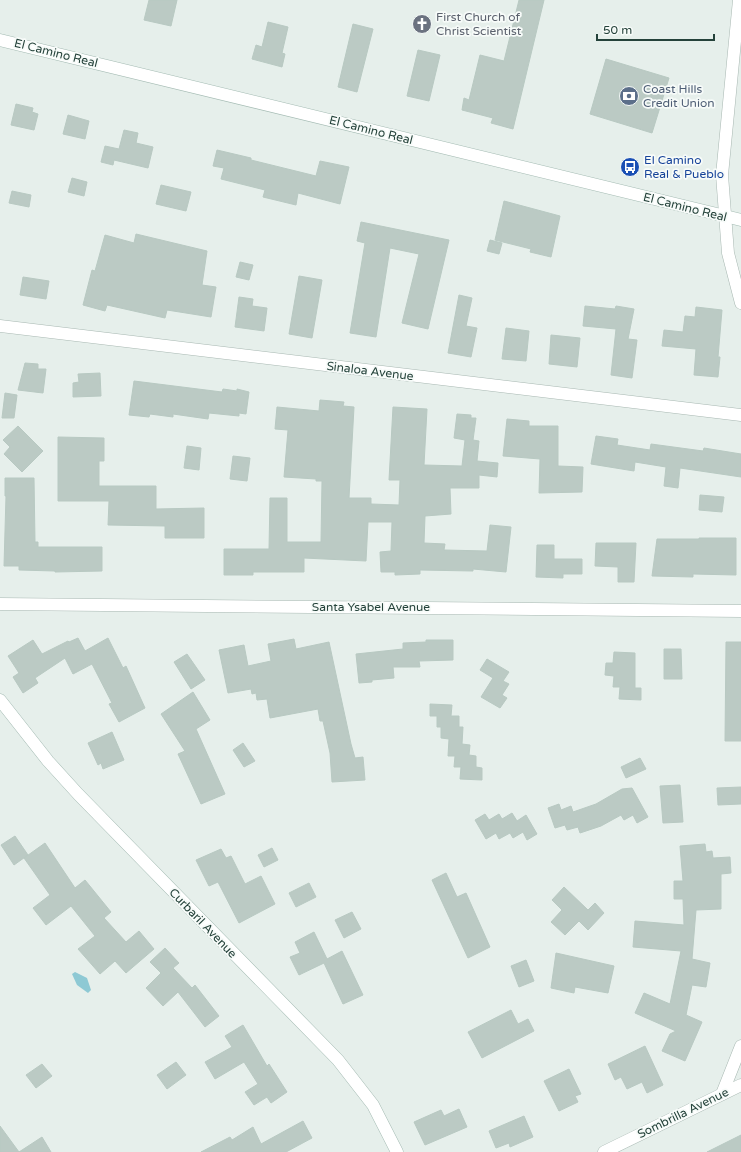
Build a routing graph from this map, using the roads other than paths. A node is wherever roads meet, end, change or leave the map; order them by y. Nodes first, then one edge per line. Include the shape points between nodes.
1 (739, 0) edge
2 (0, 40) edge
3 (724, 216) junction
4 (741, 220) edge
5 (741, 303) edge
6 (0, 326) edge
7 (741, 415) edge
8 (0, 604) edge
9 (741, 610) edge
10 (0, 700) edge
11 (741, 1046) edge
12 (741, 1085) edge
13 (722, 1094) junction
14 (397, 1152) edge
15 (604, 1152) edge

1 - 3 street via 722,175
2 - 3 street, El Camino Real
3 - 4 street, El Camino Real
3 - 5 street via 728,253
6 - 7 street, Sinaloa Avenue
8 - 9 street, Santa Ysabel Avenue
10 - 14 street, Curbaril Avenue via 48,761 78,794 338,1060 373,1105
11 - 13 street
12 - 13 street, Sombrilla Avenue
13 - 15 street, Sombrilla Avenue

